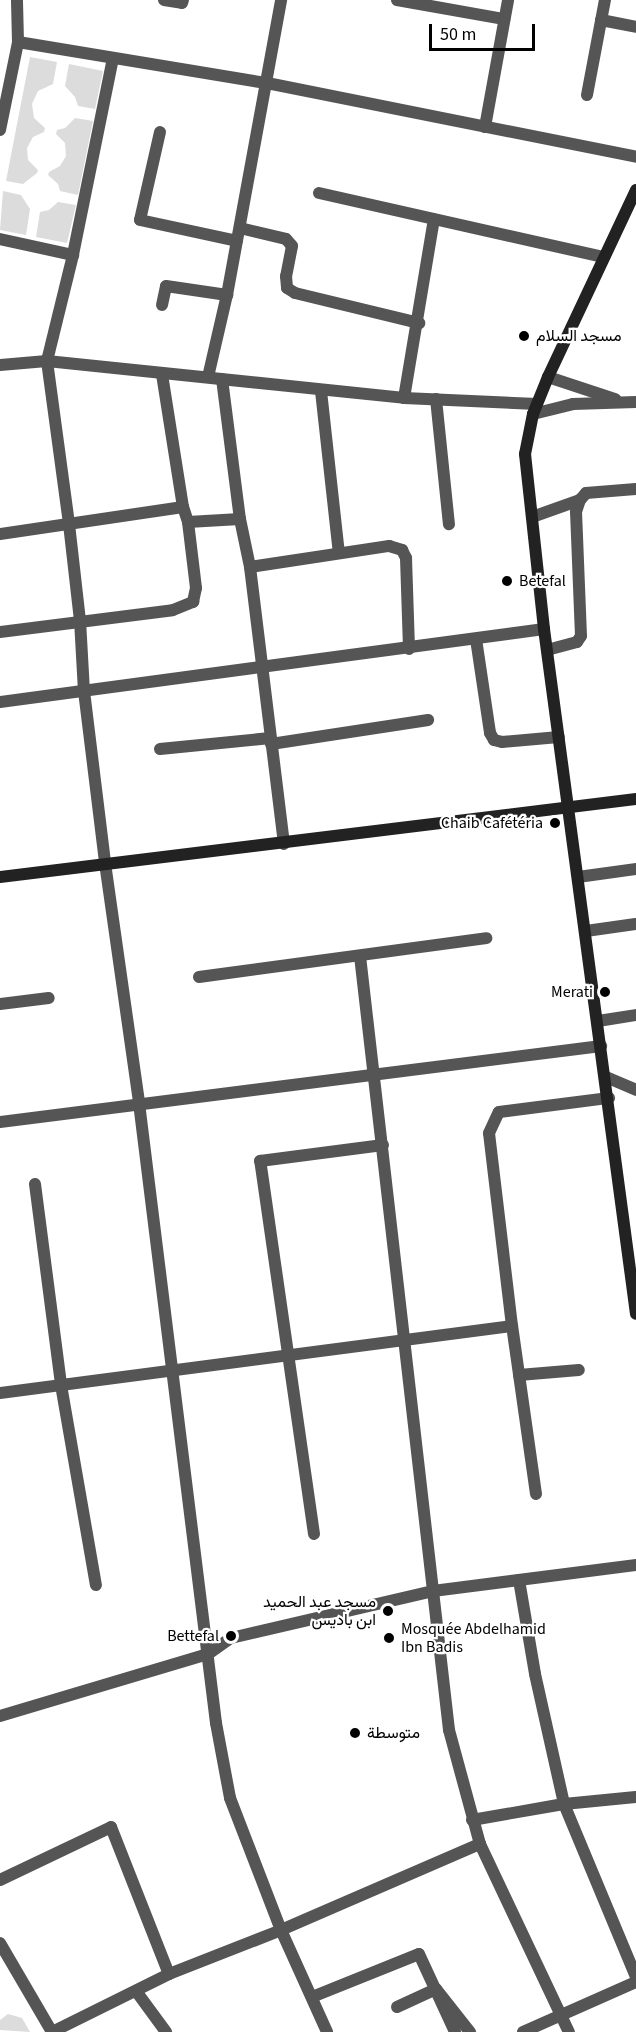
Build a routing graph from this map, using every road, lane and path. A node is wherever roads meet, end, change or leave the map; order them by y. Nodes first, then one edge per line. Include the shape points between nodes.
1 (17, 0) edge
2 (164, 0) edge
3 (183, 0) edge
4 (281, 0) edge
5 (397, 0) edge
6 (508, 0) edge
7 (605, 0) edge
8 (504, 19) junction
9 (601, 20) junction
10 (636, 27) edge
11 (18, 42) junction
12 (113, 58) junction
13 (267, 83) junction
14 (587, 95) dead end
15 (485, 127) junction
16 (0, 130) edge
17 (160, 132) dead end
18 (636, 157) edge
19 (320, 193) dead end
20 (634, 196) edge
21 (434, 219) junction
22 (240, 228) junction
23 (0, 239) edge
24 (237, 241) junction
25 (73, 255) junction
26 (604, 257) junction
27 (227, 295) junction
28 (162, 305) dead end
29 (419, 323) junction
30 (47, 361) junction
31 (0, 365) edge
32 (162, 375) junction
33 (208, 377) junction
34 (548, 377) junction
35 (222, 379) junction
36 (321, 391) junction
37 (404, 398) junction
38 (436, 399) junction
39 (621, 401) junction
40 (636, 402) edge
41 (535, 409) junction
42 (636, 489) edge
43 (580, 500) junction
44 (183, 507) junction
45 (532, 517) junction
46 (240, 519) junction
47 (188, 522) junction
48 (449, 524) dead end
49 (69, 525) junction
50 (0, 534) edge
51 (339, 553) junction
52 (250, 567) junction
53 (80, 620) junction
54 (544, 629) junction
55 (0, 632) edge
56 (476, 639) junction
57 (409, 649) junction
58 (547, 650) junction
59 (261, 668) junction
60 (84, 691) junction
61 (0, 702) edge
62 (428, 720) dead end
63 (559, 737) junction
64 (270, 741) junction
65 (160, 749) dead end
66 (636, 800) edge
67 (569, 808) junction
68 (284, 844) junction
69 (105, 863) junction
70 (636, 869) edge
71 (0, 877) edge
72 (578, 877) junction
73 (636, 924) edge
74 (586, 931) junction
75 (486, 938) dead end
76 (360, 956) junction
77 (199, 977) dead end
78 (49, 998) dead end
79 (0, 1004) edge
80 (636, 1015) edge
81 (598, 1021) junction
82 (601, 1046) junction
83 (376, 1076) junction
84 (606, 1077) junction
85 (635, 1089) edge
86 (609, 1098) junction
87 (139, 1103) junction
88 (0, 1122) edge
89 (383, 1145) junction
90 (35, 1184) dead end
91 (636, 1314) edge
92 (512, 1326) junction
93 (403, 1340) junction
94 (290, 1355) junction
95 (172, 1369) junction
96 (579, 1370) dead end
97 (519, 1375) junction
98 (61, 1385) junction
99 (0, 1394) edge
100 (536, 1494) dead end
101 (314, 1534) dead end
102 (636, 1565) edge
103 (519, 1580) junction
104 (96, 1585) dead end
105 (433, 1590) junction
106 (208, 1654) junction
107 (0, 1716) edge
108 (636, 1797) edge
109 (564, 1804) junction
110 (472, 1820) junction
111 (480, 1844) junction
112 (0, 1880) edge
113 (280, 1930) junction
114 (0, 1943) edge
115 (169, 1974) junction
116 (636, 1979) edge
117 (436, 1989) junction
118 (136, 1991) junction
119 (312, 1997) junction
120 (397, 2007) dead end
121 (560, 2015) junction
122 (52, 2032) edge
123 (166, 2032) edge
124 (327, 2032) edge
125 (455, 2032) edge
126 (470, 2032) edge
127 (523, 2032) edge
128 (569, 2032) edge

1 - 11 street
2 - 3 street
4 - 13 street
5 - 8 street
6 - 8 street
7 - 9 street
8 - 15 street
9 - 10 street
9 - 14 street
11 - 12 street
11 - 16 street
12 - 13 street
12 - 25 street
13 - 15 street
13 - 22 street
15 - 18 street
17 - 24 street via 140,220
19 - 21 street
20 - 26 street
21 - 26 street
21 - 29 street
22 - 24 street
22 - 29 street via 286,239 292,246 287,288 296,293
23 - 25 street
24 - 27 street
25 - 30 street
26 - 34 street
27 - 28 street via 166,286
27 - 33 street
29 - 37 street
30 - 31 street
30 - 32 street
30 - 49 street
32 - 33 street
32 - 44 street
33 - 35 street
34 - 39 street
34 - 41 street
35 - 36 street
35 - 46 street
36 - 37 street
36 - 51 street
37 - 38 street
38 - 41 street
38 - 48 street
39 - 40 street
39 - 41 street
41 - 45 street via 525,454
42 - 43 street via 586,493
43 - 45 street
43 - 58 street via 576,512 581,636 578,642
44 - 47 street
44 - 49 street
45 - 54 street
46 - 47 street
46 - 52 street
47 - 53 street via 196,588 193,602 173,610
49 - 50 street
49 - 53 street
51 - 52 street
51 - 57 street via 389,546 402,550 406,558
52 - 59 street
53 - 55 street
53 - 60 street
54 - 56 street
54 - 58 street
56 - 57 street
56 - 63 street via 494,740
57 - 59 street
58 - 63 street
59 - 60 street
59 - 64 street
60 - 61 street
60 - 69 street
62 - 64 street
63 - 67 street
64 - 65 street
64 - 68 street
66 - 67 street
67 - 68 street
67 - 72 street
68 - 69 street
69 - 71 street
69 - 87 street
70 - 72 street
72 - 74 street
73 - 74 street
74 - 81 street
75 - 76 street
76 - 77 street
76 - 83 street
78 - 79 street
80 - 81 street
81 - 82 street
82 - 83 street
82 - 84 street
83 - 87 street
83 - 89 street
84 - 85 street
84 - 86 street
86 - 91 street
86 - 92 street via 500,1112 494,1119 489,1133
87 - 88 street
87 - 95 street
89 - 93 street
89 - 94 street via 260,1161
90 - 98 street
92 - 93 street
92 - 97 street
93 - 94 street
93 - 105 street
94 - 95 street
94 - 101 street
95 - 98 street
95 - 106 street
96 - 97 street
97 - 100 street
98 - 99 street
98 - 104 street
102 - 103 street
103 - 105 street
103 - 109 street
105 - 106 street via 231,1638
105 - 110 street via 449,1730
106 - 107 street
106 - 113 street via 230,1798
108 - 109 street
109 - 110 street
109 - 116 street
110 - 111 street
111 - 113 street
111 - 121 street
112 - 115 street via 111,1827
113 - 115 street
113 - 119 street
114 - 122 street
115 - 118 street
116 - 121 street
117 - 119 street via 419,1954
117 - 120 street
117 - 125 street
117 - 126 street
118 - 122 street
118 - 123 street
119 - 124 street
121 - 127 street
121 - 128 street

